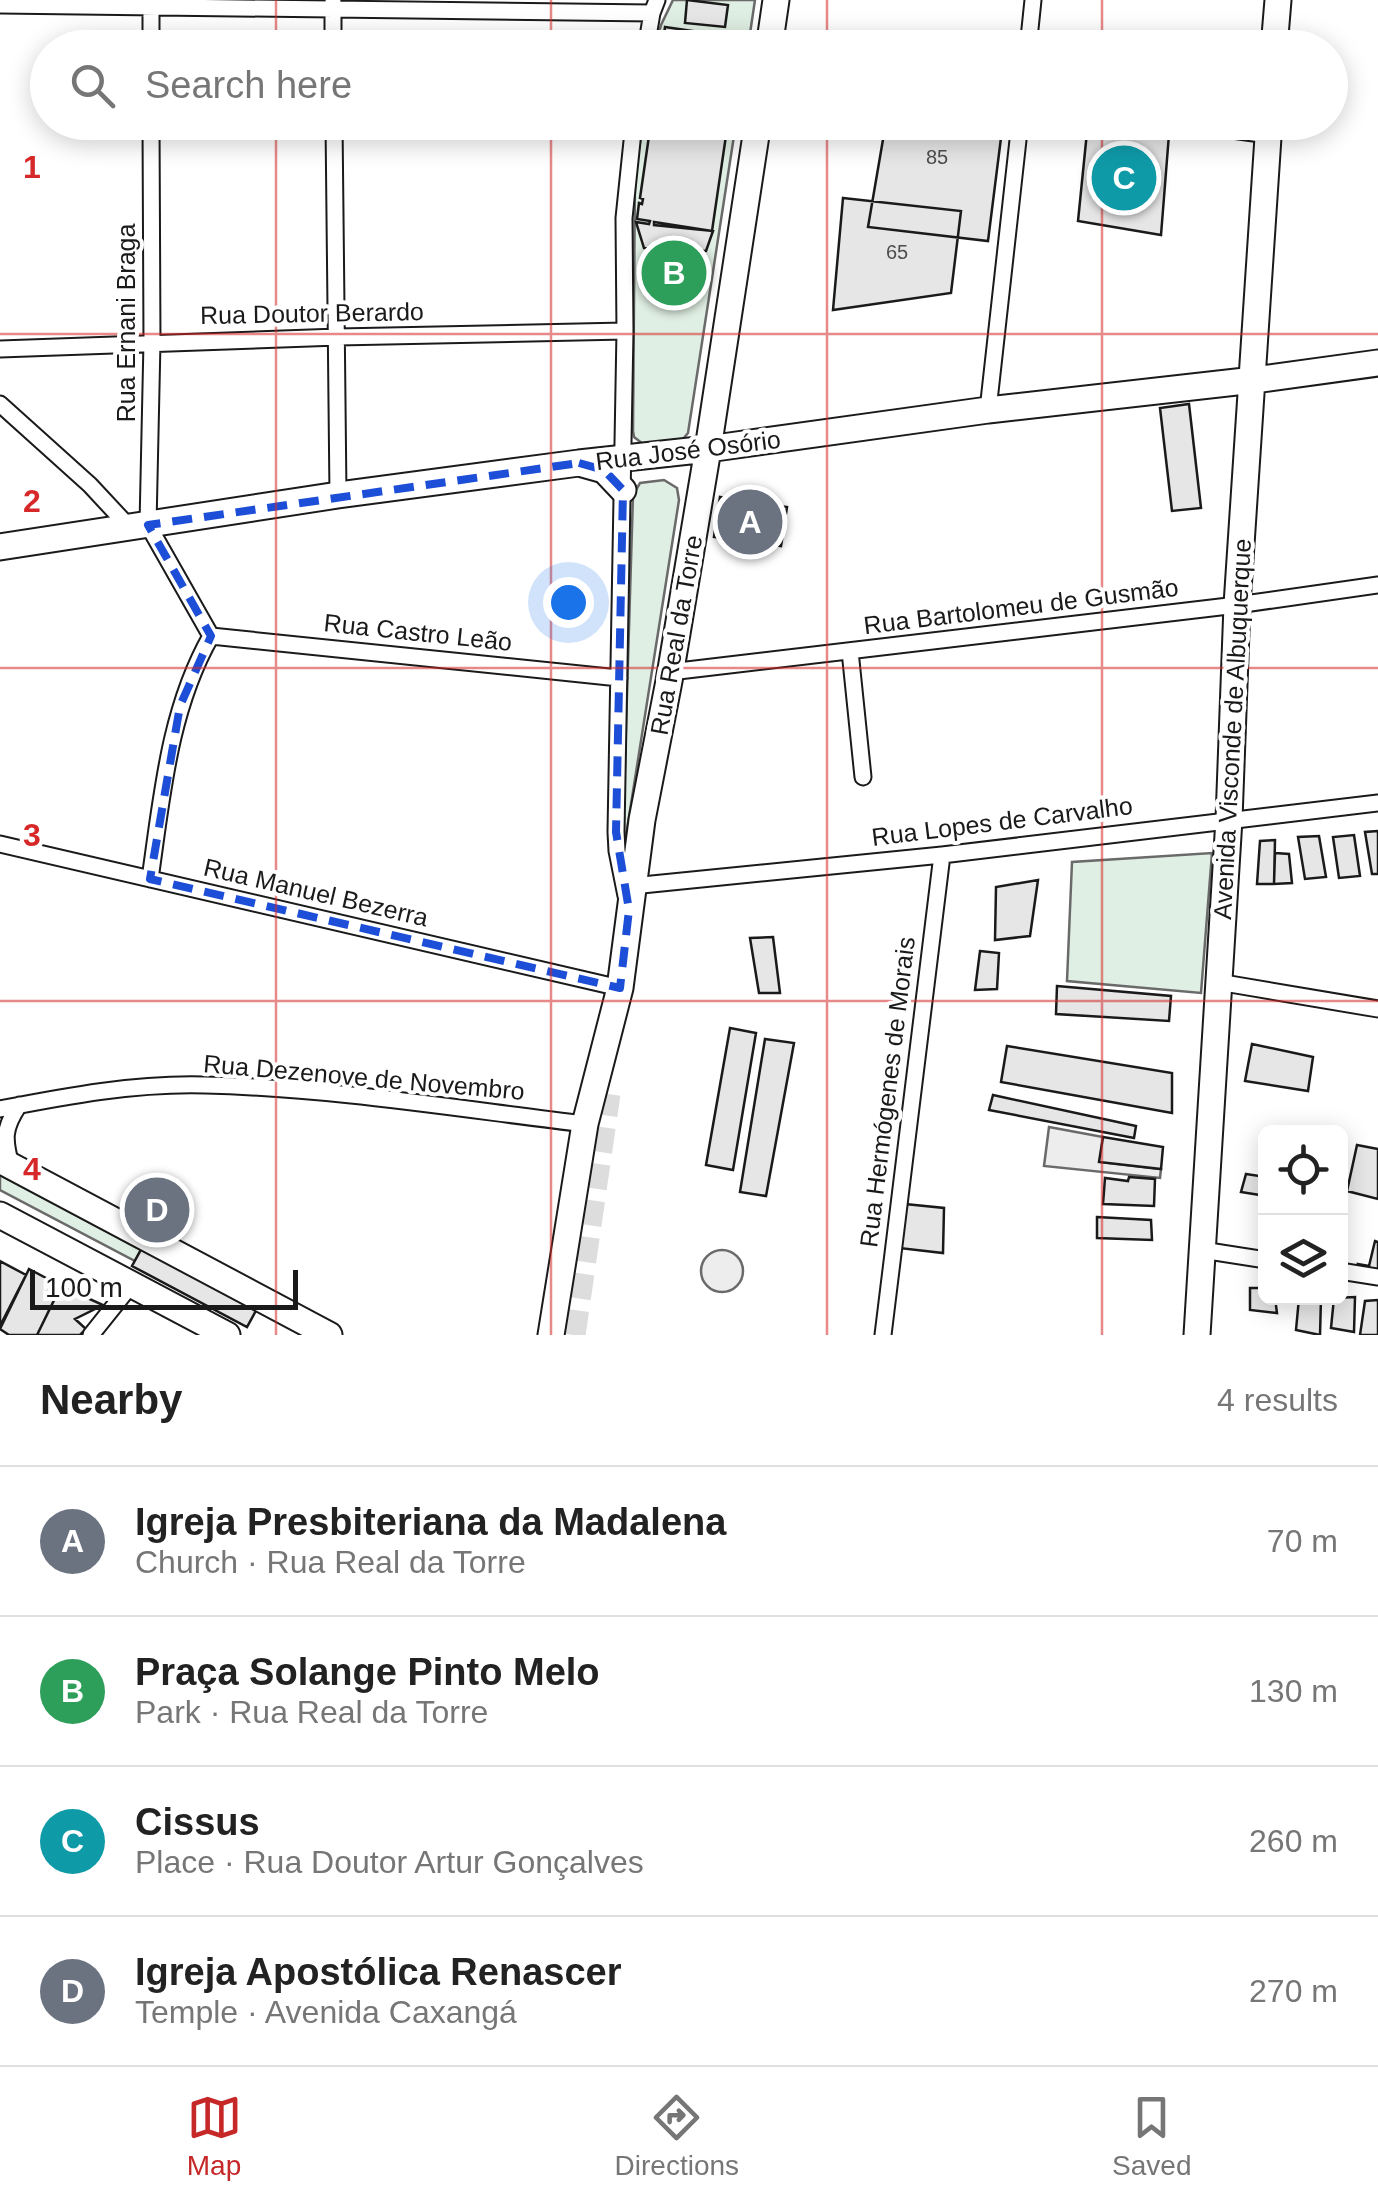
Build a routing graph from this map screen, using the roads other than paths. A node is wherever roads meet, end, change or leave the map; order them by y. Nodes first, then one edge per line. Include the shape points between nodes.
1 (776, 0) edge
2 (1033, 0) edge
3 (1278, 0) edge
4 (151, 3) edge
5 (332, 4) edge
6 (0, 5) edge
7 (654, 6) edge
8 (151, 30) edge
9 (333, 30) edge
10 (772, 30) edge
11 (1030, 30) edge
12 (1276, 30) edge
13 (151, 140) edge
14 (334, 140) edge
15 (632, 140) edge
16 (755, 140) edge
17 (1018, 140) edge
18 (1268, 140) edge
19 (625, 331) junction
20 (338, 337) junction
21 (152, 342) junction
22 (0, 349) edge
23 (1378, 362) edge
24 (1254, 380) junction
25 (1197, 386) junction
26 (0, 404) edge
27 (988, 410) junction
28 (1250, 427) junction
29 (708, 449) junction
30 (623, 458) junction
31 (579, 463) junction
32 (623, 490) junction
33 (338, 496) junction
34 (139, 526) junction
35 (0, 547) edge
36 (1378, 585) edge
37 (1237, 605) junction
38 (211, 636) junction
39 (850, 651) junction
40 (670, 672) junction
41 (619, 678) junction
42 (862, 777) dead end
43 (1378, 802) edge
44 (1229, 819) junction
45 (0, 844) edge
46 (942, 855) junction
47 (150, 879) junction
48 (630, 898) junction
49 (1218, 982) junction
50 (620, 988) junction
51 (1378, 1009) edge
52 (608, 1094) tunnel mouth
53 (19, 1106) junction
54 (0, 1109) edge
55 (586, 1124) junction
56 (6, 1163) edge
57 (0, 1215) edge
58 (1202, 1250) junction
59 (1258, 1259) edge
60 (1348, 1272) edge
61 (1378, 1277) edge
62 (130, 1285) junction
63 (91, 1335) edge
64 (227, 1335) edge
65 (329, 1335) edge
66 (552, 1335) edge
67 (882, 1335) edge
68 (1197, 1335) edge

1 - 10 main road
2 - 11 street
3 - 12 main road
4 - 5 street
4 - 6 street
4 - 8 street
5 - 7 street
5 - 9 street
13 - 21 street, Rua Ernani Braga
14 - 20 street
15 - 19 street, Rua Real da Torre via 624,218
16 - 29 main road, Rua Real da Torre
17 - 27 street
18 - 24 main road, Avenida Visconde de Albuquerque
19 - 20 street, Rua Doutor Berardo
19 - 30 street, Rua Real da Torre
20 - 21 street, Rua Doutor Berardo
20 - 33 street
21 - 22 street, Rua Doutor Berardo
21 - 34 street, Rua Ernani Braga
23 - 24 main road, Rua José Osório
24 - 25 main road, Rua José Osório
24 - 28 main road, Avenida Visconde de Albuquerque
25 - 27 main road, Rua José Osório
25 - 28 main road via 1228,402
26 - 34 street
27 - 29 main road, Rua José Osório
28 - 37 main road, Avenida Visconde de Albuquerque
29 - 30 main road, Rua José Osório
29 - 40 main road, Rua Real da Torre
30 - 31 main road, Rua José Osório
30 - 32 street, Rua Real da Torre
31 - 32 main road via 604,470
31 - 33 main road, Rua José Osório
32 - 41 street, Rua Real da Torre
33 - 34 main road, Rua José Osório
34 - 35 main road, Rua José Osório
34 - 38 street
36 - 37 street, Rua Bartolomeu de Gusmão
37 - 39 street, Rua Bartolomeu de Gusmão
37 - 44 main road, Avenida Visconde de Albuquerque
38 - 41 street, Rua Castro Leão
38 - 47 street via 180,706
39 - 40 street, Rua Bartolomeu de Gusmão
39 - 42 street
40 - 48 main road, Rua Real da Torre
41 - 48 street, Rua Real da Torre via 617,852
43 - 44 street, Rua Lopes de Carvalho
44 - 46 street, Rua Lopes de Carvalho
44 - 49 main road, Avenida Visconde de Albuquerque
45 - 47 street, Rua Manuel Bezerra
46 - 48 street, Rua Lopes de Carvalho
46 - 67 street, Rua Hermógenes de Morais
47 - 50 street, Rua Manuel Bezerra
48 - 50 main road, Rua Real da Torre
49 - 51 street
49 - 58 main road, Avenida Visconde de Albuquerque
50 - 52 main road
50 - 55 main road, Rua Real da Torre
53 - 54 street, Rua Dezenove de Novembro
53 - 55 street, Rua Dezenove de Novembro via 202,1085
53 - 56 street via 6,1130
55 - 66 main road, Rua Real da Torre
56 - 65 main road
57 - 62 main road
58 - 59 street
58 - 68 main road, Avenida Visconde de Albuquerque
60 - 61 street
62 - 63 street
62 - 64 main road

